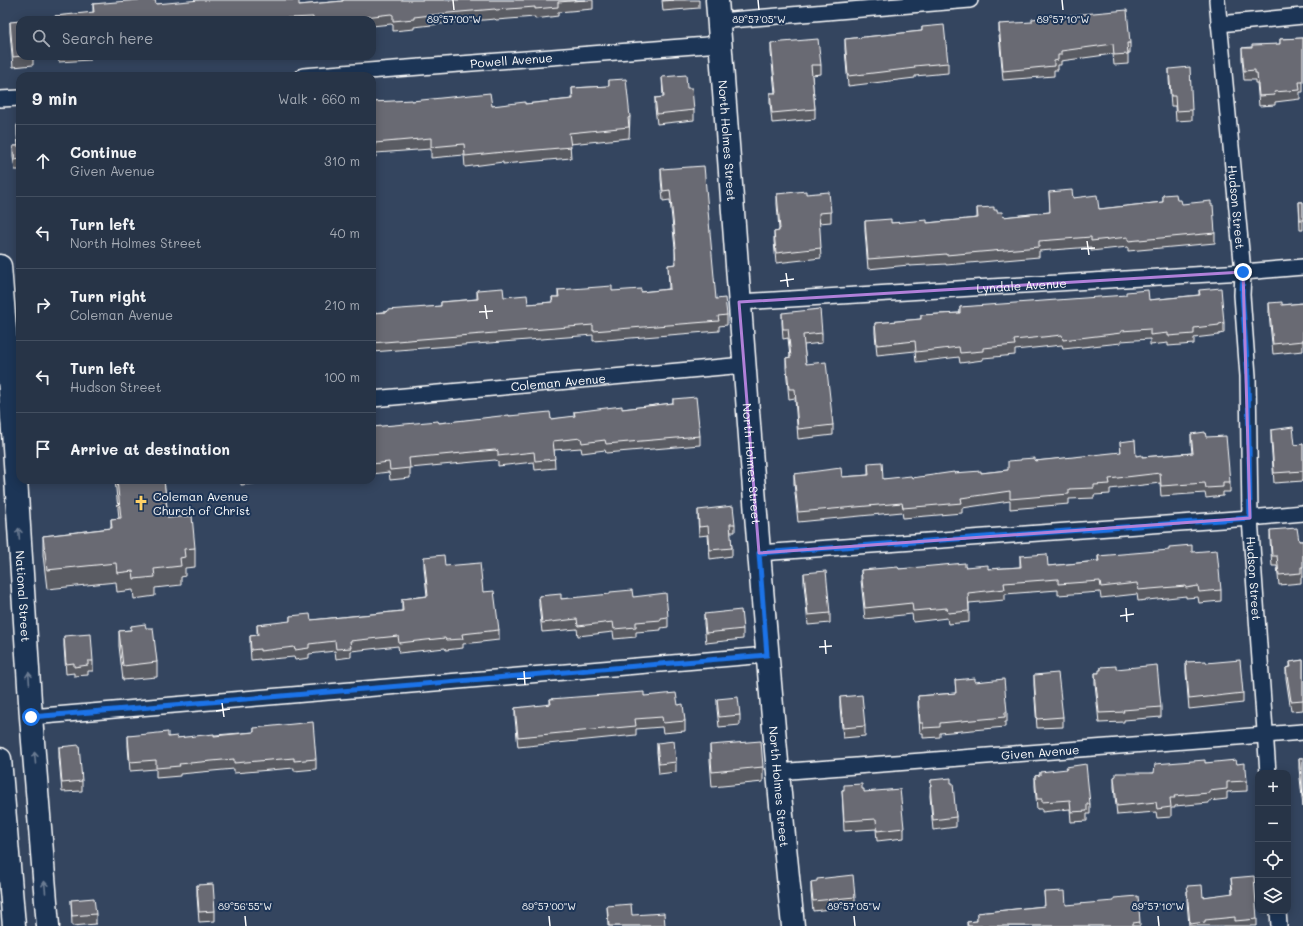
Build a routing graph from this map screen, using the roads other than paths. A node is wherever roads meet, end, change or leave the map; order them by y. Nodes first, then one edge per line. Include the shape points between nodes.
1 (970, 0) edge
2 (1217, 0) edge
3 (718, 10) edge
4 (1303, 16) edge
5 (1219, 24) junction
6 (720, 44) junction
7 (355, 72) edge
8 (16, 98) edge
9 (0, 100) edge
10 (0, 266) edge
11 (1303, 267) edge
12 (1243, 272) junction
13 (739, 302) junction
14 (744, 365) junction
15 (376, 399) edge
16 (11, 431) edge
17 (1303, 513) edge
18 (1250, 518) junction
19 (759, 553) junction
20 (767, 655) junction
21 (31, 717) junction
22 (1303, 732) edge
23 (1265, 736) junction
24 (0, 759) edge
25 (1268, 770) edge
26 (777, 772) junction
27 (1278, 914) edge
28 (14, 926) edge
29 (48, 926) edge
30 (793, 926) edge
31 (1279, 926) edge

1 - 3 street
2 - 5 street, Hudson Street
3 - 6 street, North Holmes Street
4 - 5 street
5 - 12 street, Hudson Street
6 - 7 street, Powell Avenue
6 - 13 street, North Holmes Street
8 - 9 street
10 - 16 street, National Street
11 - 12 street, Lyndale Avenue
12 - 13 street, Lyndale Avenue
12 - 18 street, Hudson Street via 1242,294 1248,376
13 - 14 street, North Holmes Street
14 - 15 street, Coleman Avenue
14 - 19 street, North Holmes Street
21 -> 16 street, National Street
17 - 18 street
18 - 19 street
18 - 23 street, Hudson Street
19 - 20 street, North Holmes Street
20 - 21 street
20 - 26 street, North Holmes Street
29 -> 21 street, National Street
22 - 23 street, Given Avenue
23 - 25 street, Hudson Street
23 - 26 street, Given Avenue
24 - 28 street
26 - 30 street, North Holmes Street
27 - 31 street

